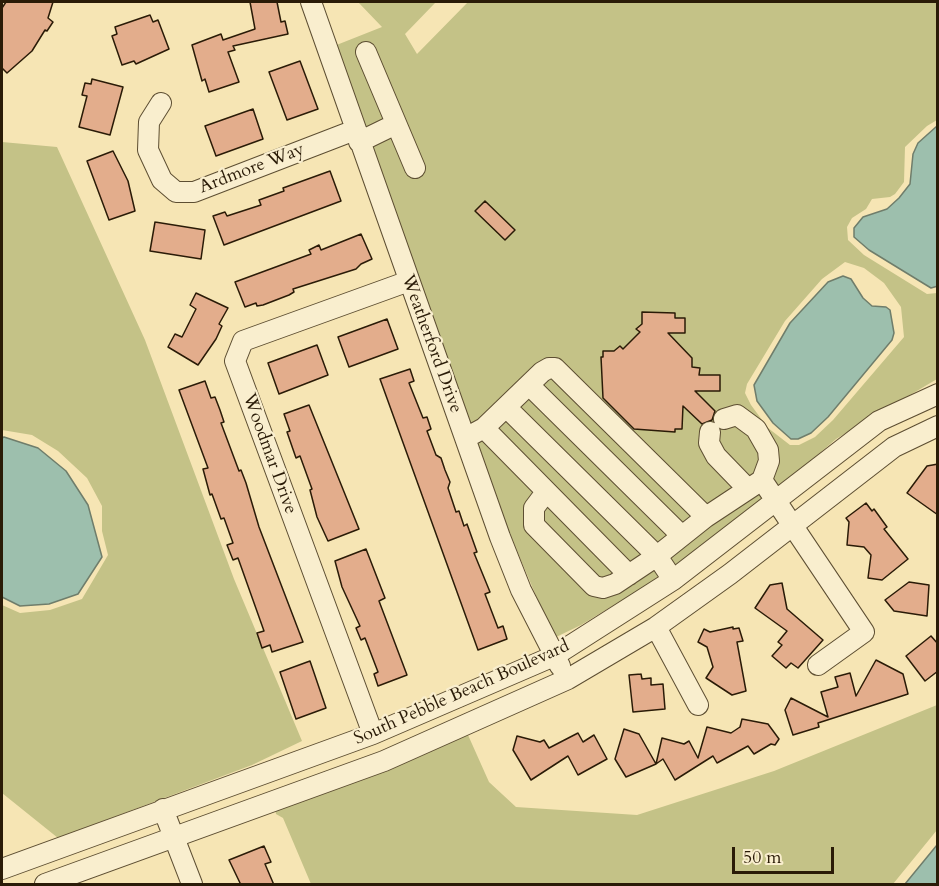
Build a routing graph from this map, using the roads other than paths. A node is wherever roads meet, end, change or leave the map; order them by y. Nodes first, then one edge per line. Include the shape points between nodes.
1 (311, 2) edge
2 (366, 52) dead end
3 (161, 104) dead end
4 (396, 124) junction
5 (357, 136) junction
6 (415, 168) dead end
7 (409, 280) junction
8 (529, 385) junction
9 (932, 397) edge
10 (506, 406) junction
11 (938, 417) edge
12 (938, 426) edge
13 (484, 428) junction
14 (465, 438) junction
15 (755, 484) junction
16 (546, 492) junction
17 (777, 500) junction
18 (706, 517) junction
19 (793, 525) junction
20 (682, 536) junction
21 (657, 556) junction
22 (622, 579) junction
23 (674, 580) junction
24 (656, 627) junction
25 (554, 656) junction
26 (818, 665) dead end
27 (568, 679) junction
28 (698, 705) dead end
29 (373, 734) junction
30 (163, 809) junction
31 (173, 836) junction
32 (2, 869) edge
33 (45, 885) edge
34 (192, 885) edge

1 - 5 street, Weatherford Drive
2 - 4 street
3 - 5 street, Ardmore Way via 149,122 148,150 162,180 176,192 194,192
4 - 5 street, Ardmore Way
4 - 6 street
5 - 7 street, Weatherford Drive
7 - 14 street, Weatherford Drive
7 - 29 street, Woodmar Drive via 243,341 235,362
8 - 10 street
8 - 18 street via 542,372 555,368
8 - 20 street
9 - 11 street
9 - 17 street, South Pebble Beach Boulevard via 879,422
10 - 13 street
10 - 21 street
12 - 19 street, South Pebble Beach Boulevard via 894,447
13 - 14 street
13 - 16 street
14 - 25 street, Weatherford Drive via 521,590
15 - 15 street via 769,461 768,450 756,429 737,416 717,426 710,443 716,456
15 - 17 street
15 - 18 street
16 - 22 street
16 - 22 street via 534,508 534,525 594,586 603,588
17 - 19 street
17 - 23 street, South Pebble Beach Boulevard
18 - 20 street
19 - 24 street, South Pebble Beach Boulevard
19 - 26 street via 864,632
20 - 21 street
21 - 22 street
21 - 23 street
23 - 25 street, South Pebble Beach Boulevard
24 - 27 street, South Pebble Beach Boulevard
24 - 28 street
25 - 27 street, Weatherford Drive
25 - 29 street, South Pebble Beach Boulevard
27 - 31 street, South Pebble Beach Boulevard via 384,761
29 - 30 street, South Pebble Beach Boulevard
30 - 31 street
30 - 32 street, South Pebble Beach Boulevard
31 - 33 street, South Pebble Beach Boulevard
31 - 34 street

